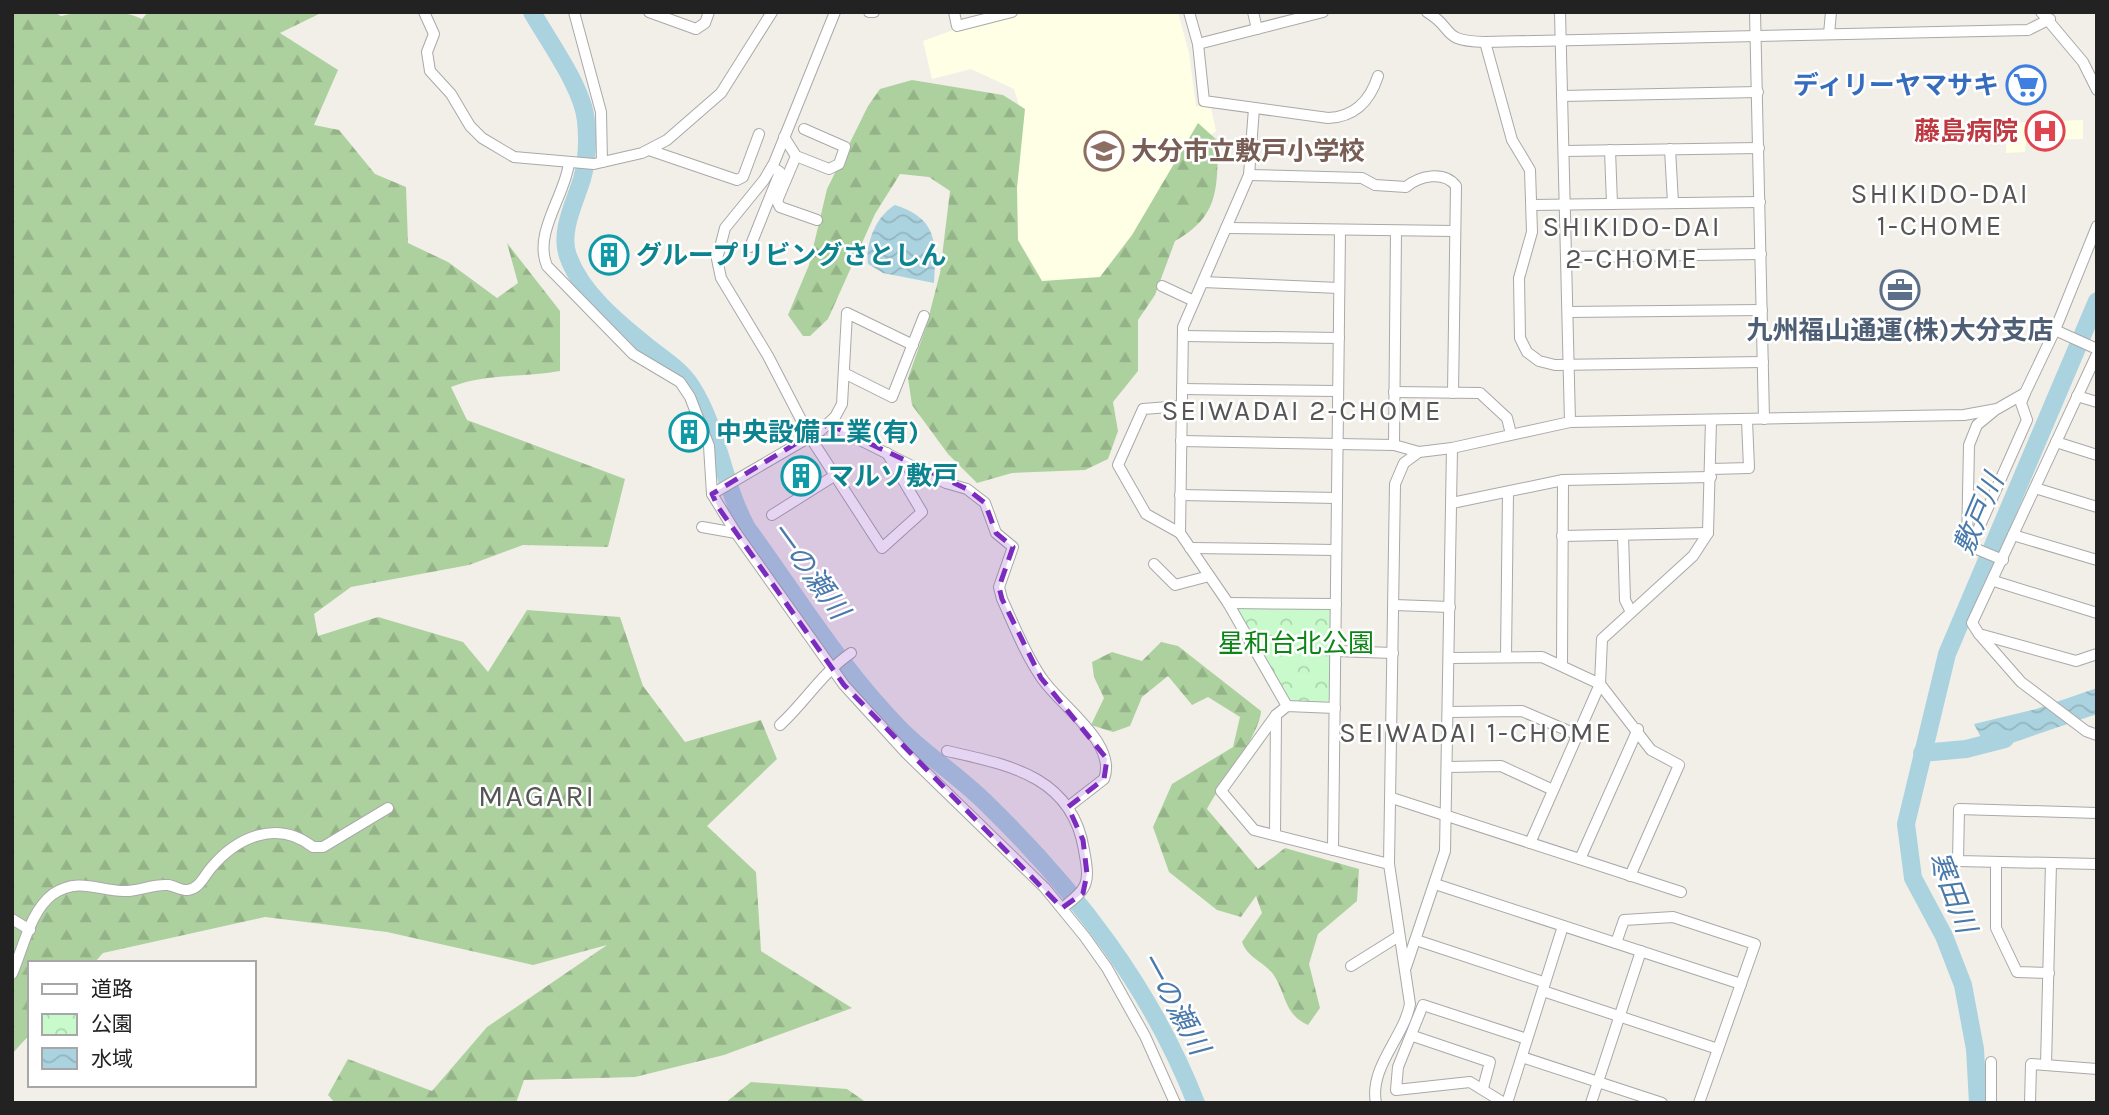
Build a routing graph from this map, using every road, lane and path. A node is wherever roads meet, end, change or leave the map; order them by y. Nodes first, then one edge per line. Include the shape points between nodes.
1 (424, 12) edge
2 (574, 12) edge
3 (649, 12) edge
4 (709, 12) edge
5 (772, 12) edge
6 (835, 12) edge
7 (954, 12) edge
8 (1012, 12) edge
9 (1189, 12) edge
10 (1253, 12) edge
11 (1323, 12) edge
12 (1427, 12) edge
13 (1560, 12) edge
14 (1755, 12) edge
15 (1831, 12) edge
16 (2045, 15) edge
17 (1257, 29) junction
18 (1829, 34) junction
19 (1757, 36) junction
20 (1561, 40) junction
21 (1485, 42) junction
22 (1198, 44) junction
23 (1378, 76) dead end
24 (2097, 90) edge
25 (1758, 92) junction
26 (1562, 96) junction
27 (1254, 108) junction
28 (804, 129) dead end
29 (759, 134) dead end
30 (784, 137) junction
31 (1759, 148) junction
32 (1670, 149) junction
33 (649, 150) junction
34 (1564, 150) junction
35 (1610, 150) junction
36 (796, 156) junction
37 (572, 163) junction
38 (598, 163) junction
39 (772, 167) junction
40 (1250, 175) junction
41 (1760, 202) junction
42 (1673, 203) junction
43 (1612, 204) junction
44 (1532, 205) junction
45 (1565, 205) junction
46 (817, 220) dead end
47 (2097, 226) edge
48 (1226, 228) junction
49 (1340, 230) junction
50 (1396, 231) junction
51 (1454, 231) junction
52 (750, 247) dead end
53 (1761, 254) junction
54 (1566, 257) junction
55 (1203, 282) junction
56 (1162, 286) dead end
57 (1339, 288) junction
58 (1194, 301) junction
59 (1762, 310) junction
60 (1568, 312) junction
61 (924, 316) dead end
62 (2059, 332) junction
63 (1183, 336) junction
64 (1339, 338) junction
65 (913, 345) junction
66 (2094, 350) edge
67 (1763, 362) junction
68 (1569, 365) junction
69 (844, 373) junction
70 (1182, 389) junction
71 (1338, 391) junction
72 (1394, 393) junction
73 (1453, 393) junction
74 (2025, 393) junction
75 (2077, 396) junction
76 (2097, 402) edge
77 (1182, 406) junction
78 (1997, 409) junction
79 (1764, 419) junction
80 (1711, 420) junction
81 (1747, 420) junction
82 (1570, 422) junction
83 (828, 424) junction
84 (1511, 434) junction
85 (810, 437) junction
86 (1181, 442) junction
87 (2056, 442) junction
88 (1338, 444) junction
89 (1394, 445) junction
90 (1452, 448) junction
91 (1419, 452) junction
92 (887, 453) junction
93 (2097, 454) edge
94 (1711, 473) junction
95 (834, 477) junction
96 (1563, 480) junction
97 (2035, 488) junction
98 (1508, 492) junction
99 (715, 493) junction
100 (1180, 495) junction
101 (1337, 498) junction
102 (1452, 503) junction
103 (2097, 507) edge
104 (772, 514) dead end
105 (702, 527) dead end
106 (736, 533) junction
107 (1180, 533) junction
108 (1709, 533) junction
109 (1623, 535) junction
110 (2013, 535) junction
111 (1562, 536) junction
112 (1971, 547) junction
113 (1190, 548) junction
114 (1336, 550) junction
115 (1999, 559) junction
116 (2097, 560) edge
117 (1154, 564) dead end
118 (1209, 576) junction
119 (1994, 581) junction
120 (1228, 603) junction
121 (1336, 604) junction
122 (1394, 605) junction
123 (1450, 607) junction
124 (1631, 612) junction
125 (2097, 613) edge
126 (1979, 635) junction
127 (1335, 651) junction
128 (1393, 653) junction
129 (849, 654) dead end
130 (2097, 654) edge
131 (1506, 657) junction
132 (1450, 658) junction
133 (1562, 665) junction
134 (833, 666) junction
135 (1600, 684) junction
136 (1287, 706) junction
137 (1335, 708) junction
138 (1449, 712) junction
139 (1276, 715) junction
140 (780, 725) dead end
141 (1638, 729) junction
142 (1578, 735) junction
143 (2097, 735) edge
144 (947, 751) dead end
145 (1448, 767) junction
146 (1553, 790) junction
147 (1392, 798) junction
148 (1068, 807) junction
149 (388, 808) dead end
150 (2097, 813) edge
151 (1448, 816) junction
152 (1276, 835) junction
153 (1530, 843) junction
154 (1333, 850) junction
155 (1580, 859) junction
156 (1996, 862) junction
157 (2051, 863) junction
158 (1389, 864) junction
159 (2097, 864) edge
160 (1630, 876) junction
161 (1435, 884) junction
162 (1681, 892) dead end
163 (1065, 906) junction
164 (12, 919) edge
165 (1563, 926) junction
166 (30, 930) junction
167 (1399, 936) junction
168 (1416, 940) junction
169 (1616, 943) junction
170 (1641, 951) junction
171 (1351, 966) dead end
172 (1406, 968) junction
173 (2049, 973) junction
174 (12, 974) edge
175 (1741, 984) junction
176 (1541, 986) junction
177 (1423, 1005) junction
178 (1410, 1007) junction
179 (1619, 1016) junction
180 (1413, 1036) junction
181 (1527, 1039) junction
182 (1718, 1049) junction
183 (1522, 1057) junction
184 (1991, 1062) dead end
185 (2046, 1065) junction
186 (2097, 1069) edge
187 (1598, 1082) junction
188 (1483, 1088) junction
189 (1175, 1103) edge
190 (1376, 1103) edge
191 (1506, 1103) edge
192 (1591, 1103) edge
193 (1662, 1103) edge
194 (1699, 1103) edge
195 (1991, 1103) edge
196 (2030, 1103) edge

1 - 37 street via 434,34 427,52 430,71 452,94 470,126 514,158
2 - 38 street via 601,112
3 - 4 street via 696,29 705,23
5 - 33 street via 721,93
6 - 30 street
7 - 8 street via 957,26
9 - 22 street
10 - 17 street
11 - 17 street
12 - 21 street via 1460,41
13 - 20 street
14 - 19 street
15 - 18 street
16 - 18 street via 2028,30
16 - 24 street via 2083,62
17 - 22 street
18 - 19 street
19 - 20 street
19 - 25 street
20 - 21 street
20 - 26 street
21 - 44 street via 1511,140 1530,170
22 - 27 street via 1204,101
23 - 27 street via 1367,99 1343,117
25 - 26 street
25 - 31 street
26 - 34 street
27 - 40 street
28 - 36 street via 845,147 839,164 829,169
29 - 33 street via 743,177 737,180
30 - 36 street
30 - 39 street
31 - 32 street
31 - 41 street
32 - 35 street
32 - 42 street
33 - 38 street
34 - 35 street
34 - 45 street
35 - 43 street
36 - 46 street via 777,201 780,207
37 - 38 street
37 - 99 street via 547,226 542,255 547,266 633,354 680,382 709,446
39 - 52 street via 780,172
39 - 85 street via 725,228 717,259 721,278
40 - 48 street
40 - 51 street via 1362,178 1375,185 1406,187 1417,178 1442,177 1456,186
41 - 42 street
41 - 53 street
42 - 43 street
43 - 45 street
44 - 45 street
44 - 68 street via 1530,244 1519,278 1520,338 1527,352 1539,361
45 - 54 street
47 - 62 street
48 - 49 street
48 - 55 street
49 - 50 street
49 - 57 street
50 - 51 street
50 - 72 street
51 - 73 street
53 - 54 street
53 - 59 street
54 - 60 street
55 - 57 street
55 - 58 street
56 - 58 street
57 - 64 street
58 - 63 street
59 - 60 street
59 - 67 street
60 - 68 street
61 - 65 street
62 - 66 street
62 - 74 street
63 - 64 street
63 - 70 street
64 - 71 street
65 - 69 street via 892,397
65 - 69 street via 847,313
66 - 75 street
67 - 68 street
67 - 79 street
68 - 82 street
69 - 83 street via 842,404
70 - 71 street
70 - 77 street
71 - 88 street
72 - 73 street
72 - 89 street
73 - 84 street via 1480,393 1507,418
74 - 78 street
74 - 112 street via 2021,403 2027,420
75 - 76 street
75 - 87 street
77 - 86 street
77 - 107 street via 1143,409 1118,465 1146,514
78 - 79 street via 1964,415
78 - 112 street via 1977,425 1969,445
79 - 81 street
80 - 81 street
80 - 82 street
80 - 94 street
81 - 94 street via 1749,468
82 - 84 street
83 - 85 street
83 - 92 street
84 - 90 street
85 - 95 street
85 - 99 street
86 - 88 street
86 - 100 street
87 - 93 street
87 - 97 street
88 - 89 street
88 - 101 street
89 - 91 street
90 - 91 street
90 - 102 street
91 - 122 street via 1404,463 1395,484
92 - 95 street via 922,512 882,548
92 - 148 street via 976,496 985,503 996,533 1013,547 999,587 1002,599 1041,678 1096,739 1107,759 1104,779
94 - 96 street
94 - 108 street
95 - 104 street
96 - 98 street
96 - 111 street
97 - 103 street
97 - 110 street
98 - 102 street
98 - 131 street
99 - 106 street
100 - 101 street
100 - 107 street
101 - 114 street
102 - 123 street
105 - 106 street
106 - 134 street
107 - 113 street
108 - 109 street
108 - 124 street via 1693,556
109 - 111 street
109 - 124 street via 1625,600
110 - 115 street
110 - 116 street
111 - 133 street
112 - 115 street
113 - 114 street
113 - 118 street
114 - 121 street
115 - 119 street
117 - 118 street via 1175,585
118 - 120 street
119 - 125 street
119 - 126 street via 1972,623
120 - 121 street
120 - 136 street
121 - 127 street
122 - 123 street
122 - 128 street
123 - 132 street
124 - 135 street via 1602,639
126 - 130 street via 2076,661
126 - 143 street via 2021,682
127 - 128 street
127 - 137 street
128 - 147 street
129 - 134 street
131 - 132 street
131 - 133 street via 1542,657
132 - 138 street
133 - 135 street
134 - 140 street
134 - 163 street via 884,730
135 - 141 street
135 - 142 street
136 - 137 street
136 - 139 street
137 - 154 street
138 - 142 street via 1522,711
138 - 145 street
139 - 152 street
139 - 152 street via 1221,791 1254,830
141 - 155 street
141 - 160 street via 1651,750 1679,765
142 - 146 street
144 - 148 street via 1036,777
145 - 146 street via 1501,766
145 - 151 street
146 - 153 street
147 - 151 street
147 - 158 street
148 - 163 street via 1084,849 1087,874 1083,893
149 - 166 street via 323,846 313,847 279,833 253,835 229,849 198,886 187,891 171,885 144,885 128,891 76,886 54,894 36,912
150 - 156 street via 1959,809 1958,861
151 - 153 street
151 - 161 street via 1446,851
152 - 154 street
153 - 155 street
154 - 158 street
155 - 160 street
156 - 157 street
156 - 173 street via 1996,928 2017,972
157 - 159 street
157 - 173 street
158 - 167 street
160 - 162 street
161 - 165 street
161 - 168 street
163 - 189 street via 1107,968
164 - 166 street
165 - 169 street
165 - 176 street
166 - 174 street
167 - 171 street
167 - 172 street
168 - 172 street
168 - 176 street
169 - 170 street
169 - 175 street via 1624,920 1673,917 1755,944
170 - 175 street
170 - 179 street
172 - 178 street
173 - 185 street
175 - 182 street
176 - 179 street
176 - 181 street
177 - 178 street
177 - 180 street
177 - 181 street
178 - 190 street via 1379,1072
179 - 182 street
179 - 187 street
180 - 188 street via 1490,1062
180 - 188 street via 1398,1067 1396,1090 1460,1082
181 - 183 street
182 - 194 street
183 - 187 street
183 - 191 street
184 - 195 street
185 - 186 street
185 - 196 street via 2031,1064
187 - 192 street
187 - 193 street
188 - 191 street

